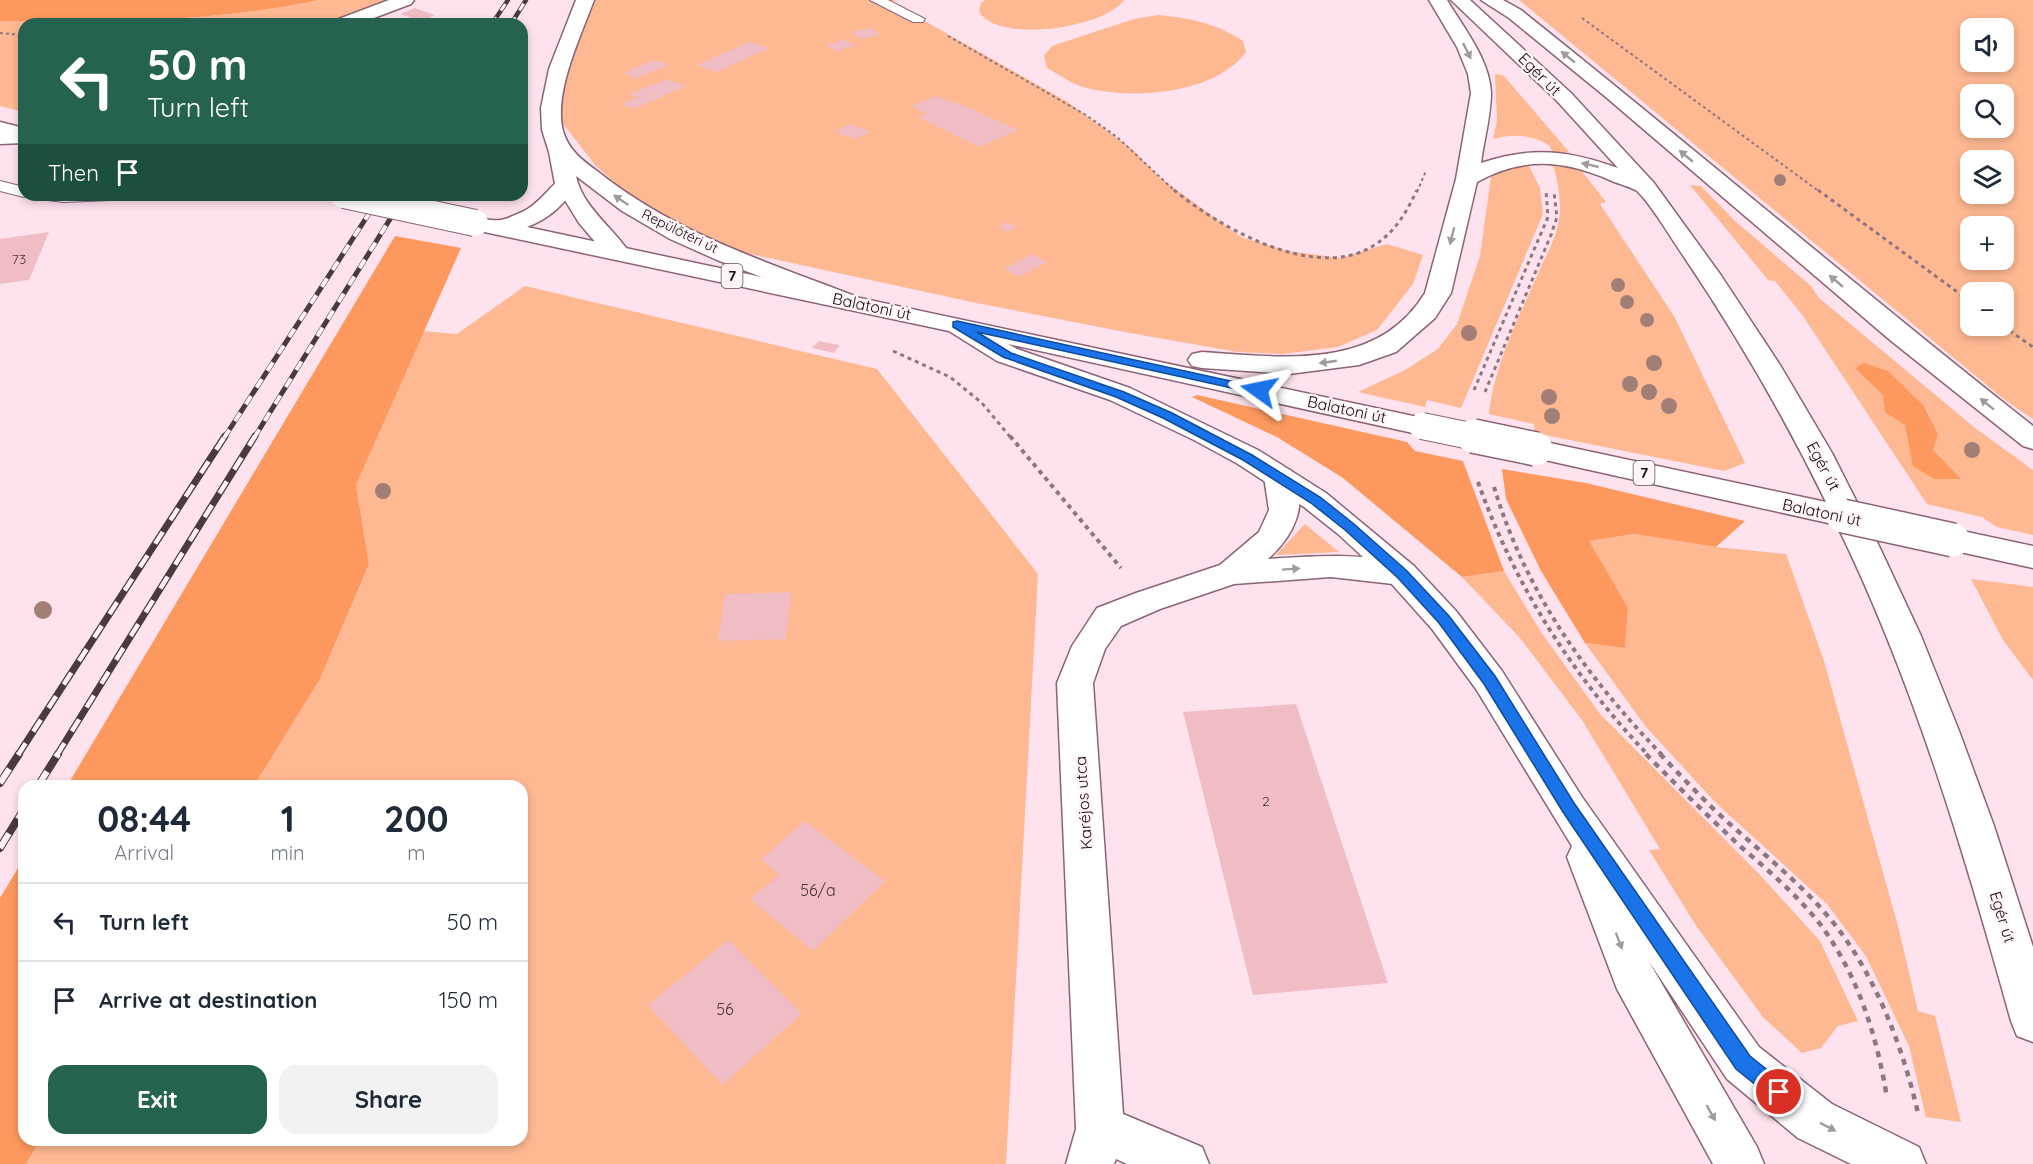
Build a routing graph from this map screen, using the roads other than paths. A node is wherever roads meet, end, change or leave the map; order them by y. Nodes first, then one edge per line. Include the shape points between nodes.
1 (405, 0) edge
2 (585, 0) edge
3 (876, 0) edge
4 (1438, 0) edge
5 (1461, 0) edge
6 (1490, 0) edge
7 (358, 18) edge
8 (918, 19) road end
9 (0, 128) edge
10 (18, 134) edge
11 (18, 136) edge
12 (0, 138) edge
13 (560, 152) junction
14 (1467, 179) junction
15 (566, 184) junction
16 (0, 186) edge
17 (1645, 186) junction
18 (18, 190) edge
19 (371, 201) edge
20 (499, 228) junction
21 (617, 252) junction
22 (846, 301) junction
23 (957, 325) junction
24 (2033, 440) edge
25 (1279, 477) junction
26 (2033, 557) edge
27 (1232, 573) junction
28 (1402, 574) junction
29 (1569, 808) junction
30 (2033, 1021) edge
31 (1095, 1147) edge
32 (1185, 1164) edge
33 (1740, 1164) edge
34 (1902, 1164) edge

1 - 7 main road
2 - 13 main road via 559,69 551,108 552,130
3 - 8 lane
4 -> 14 main road via 1478,74 1481,93
5 - 17 main road, Egér út via 1533,65
24 -> 6 main road via 1844,289 1515,14
9 - 10 main road
11 - 12 main road
13 - 15 main road
22 -> 13 main road, Repülőtéri út via 655,222 617,199
17 -> 14 main road via 1599,166 1547,157 1498,162
14 -> 23 main road via 1438,293 1426,313 1387,346 1359,357 1289,366 1218,362
15 - 20 main road via 556,201 543,211
15 - 21 main road via 591,223
16 - 18 lane
17 - 30 main road, Egér út via 1751,337 1834,483 1921,678 1966,796
19 - 20 main road, Balatoni út / 7, bridge
20 - 21 main road, Balatoni út / 7
21 - 22 main road, Balatoni út / 7
22 - 23 main road, Balatoni út / 7
23 - 25 main road via 1007,355 1168,415
23 - 26 main road, Balatoni út / 7, bridge
25 - 27 main road, Karéjos utca via 1285,510 1272,537
25 - 28 main road via 1316,500
27 -> 28 main road, Karéjos utca via 1330,566
27 - 31 main road, Karéjos utca via 1109,617 1089,646 1075,683
28 - 29 main road via 1490,680
29 -> 33 main road via 1632,975
29 -> 34 main road via 1743,1062 1815,1121
31 - 32 main road

